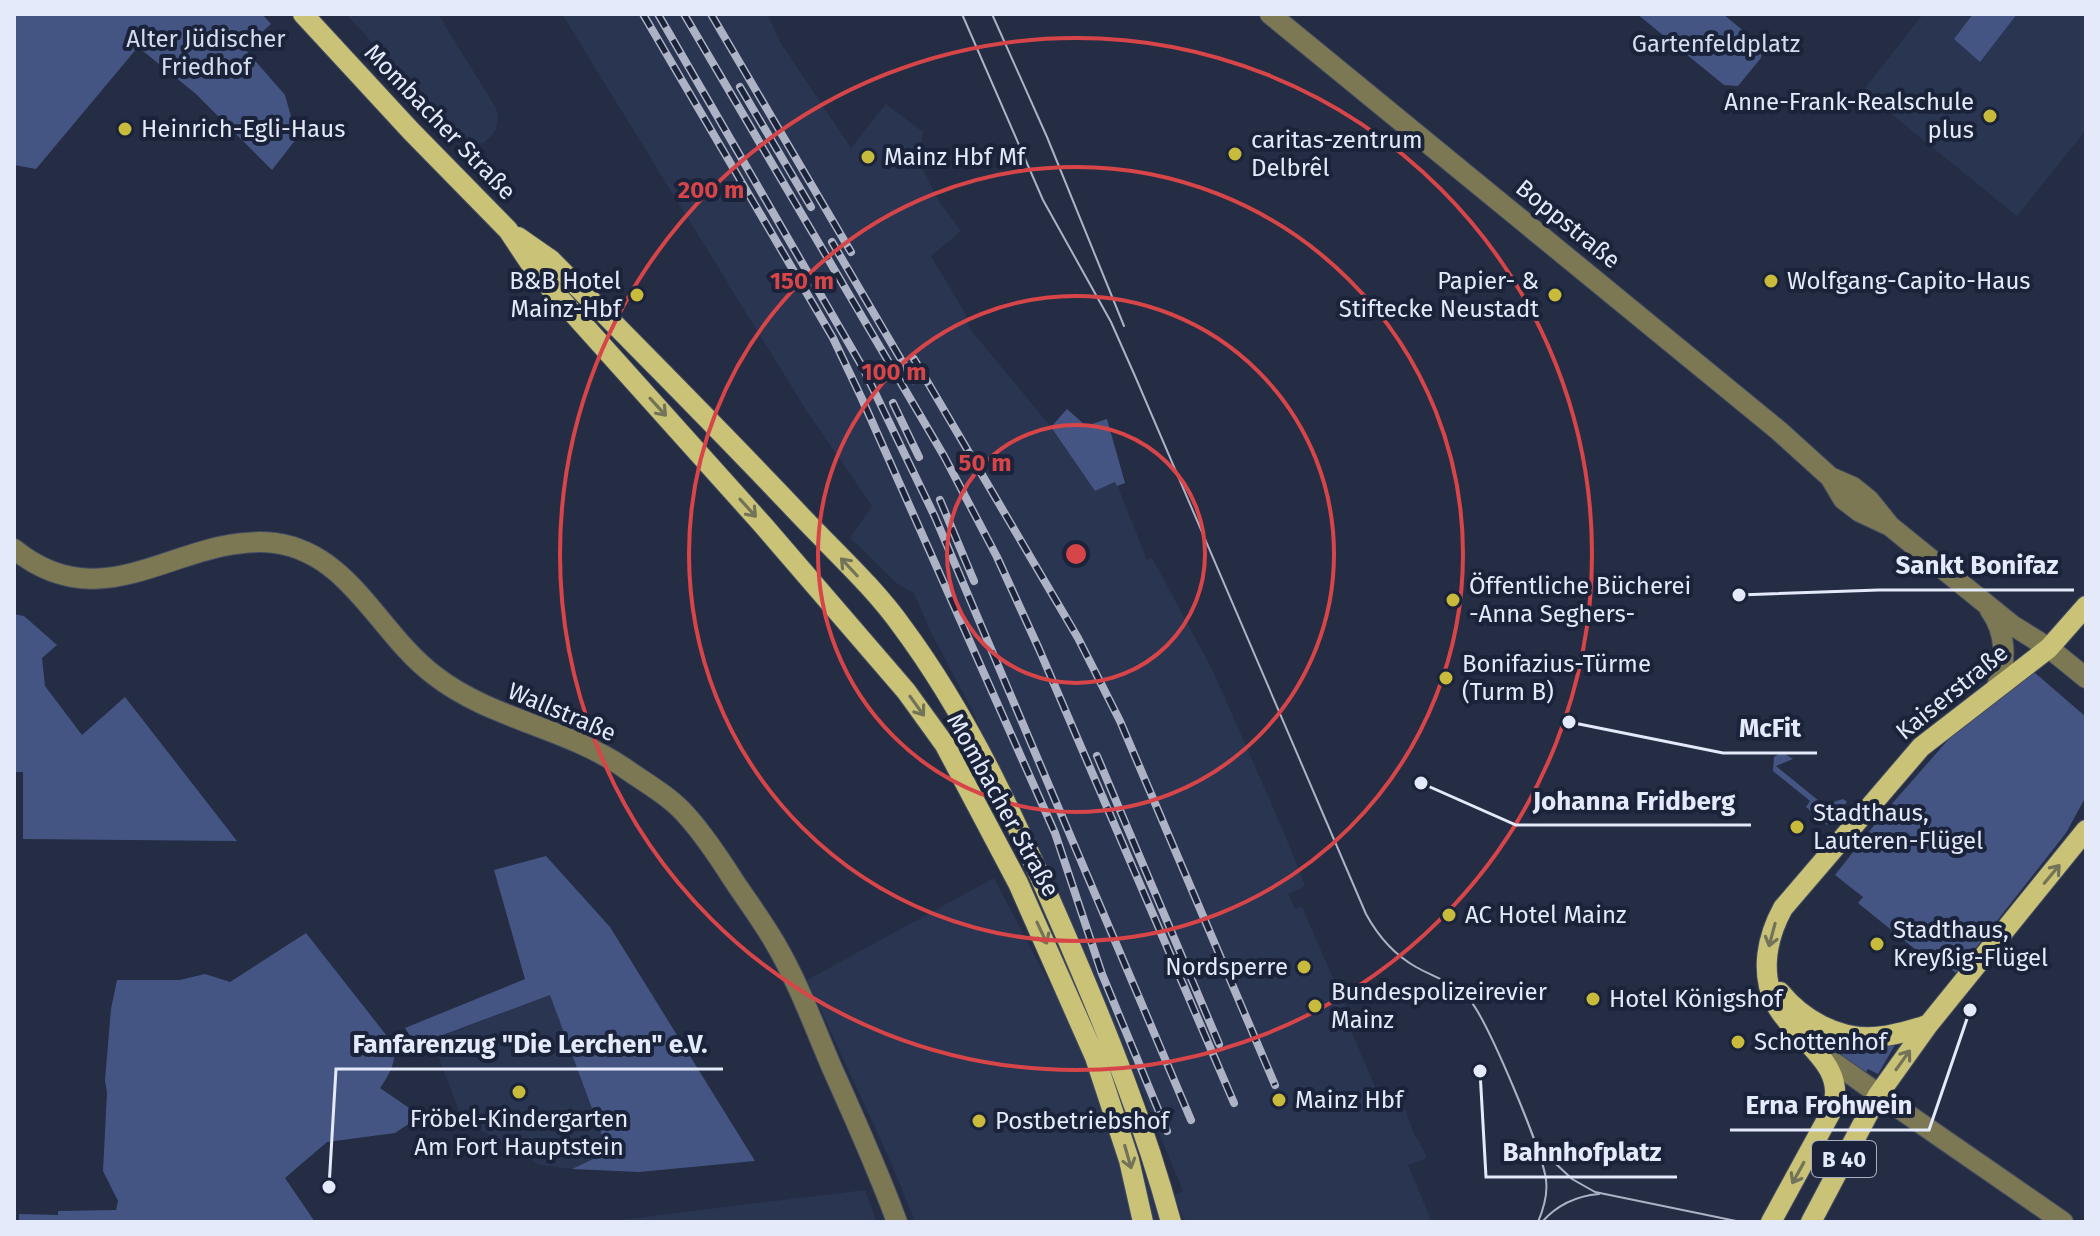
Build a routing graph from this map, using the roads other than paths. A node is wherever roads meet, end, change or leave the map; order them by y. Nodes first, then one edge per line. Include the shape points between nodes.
1 (303, 14) edge
2 (1270, 14) edge
3 (508, 230) junction
4 (619, 364) junction
5 (663, 373) junction
6 (14, 549) edge
7 (1979, 598) junction
8 (2086, 606) edge
9 (2049, 648) junction
10 (2086, 678) edge
11 (1997, 686) junction
12 (2086, 830) edge
13 (1768, 977) junction
14 (1928, 1025) junction
15 (1809, 1044) junction
16 (1878, 1095) junction
17 (897, 1222) edge
18 (1143, 1222) edge
19 (1171, 1222) edge
20 (1771, 1222) edge
21 (1811, 1222) edge
22 (2063, 1222) edge

1 - 3 main road, Mombacher Straße
2 - 7 street, Boppstraße via 1830,477 1869,500 1890,526
3 - 4 main road, Mombacher Straße via 536,272
3 - 5 main road, Mombacher Straße via 551,260
4 - 5 main road
4 -> 18 main road, Mombacher Straße via 906,691 945,745 1018,883 1095,1057
19 -> 5 main road, Mombacher Straße via 1111,1042 1031,854 961,714 876,596
6 - 17 street, Wallstraße via 52,571 95,579 250,543 276,543 307,552 347,581 431,674 464,697 590,749 664,796 686,814 722,862 775,944
7 - 9 street, Boppstraße
7 - 11 street via 2001,629 2003,671
8 - 9 main road, Kaiserstraße / B 40
9 - 10 street
9 - 11 main road, Kaiserstraße / B 40
11 -> 13 main road, Kaiserstraße / B 40 via 1921,747 1783,908 1769,938
14 -> 12 main road, B 40
13 - 14 main road via 1803,1015 1837,1031 1875,1037
13 - 15 main road, Kaiserstraße / B 40 via 1775,1004
16 -> 14 main road, B 40
15 - 16 street
15 -> 20 main road, B 40 via 1831,1071 1835,1102
16 - 21 main road, B 40
16 - 22 street

